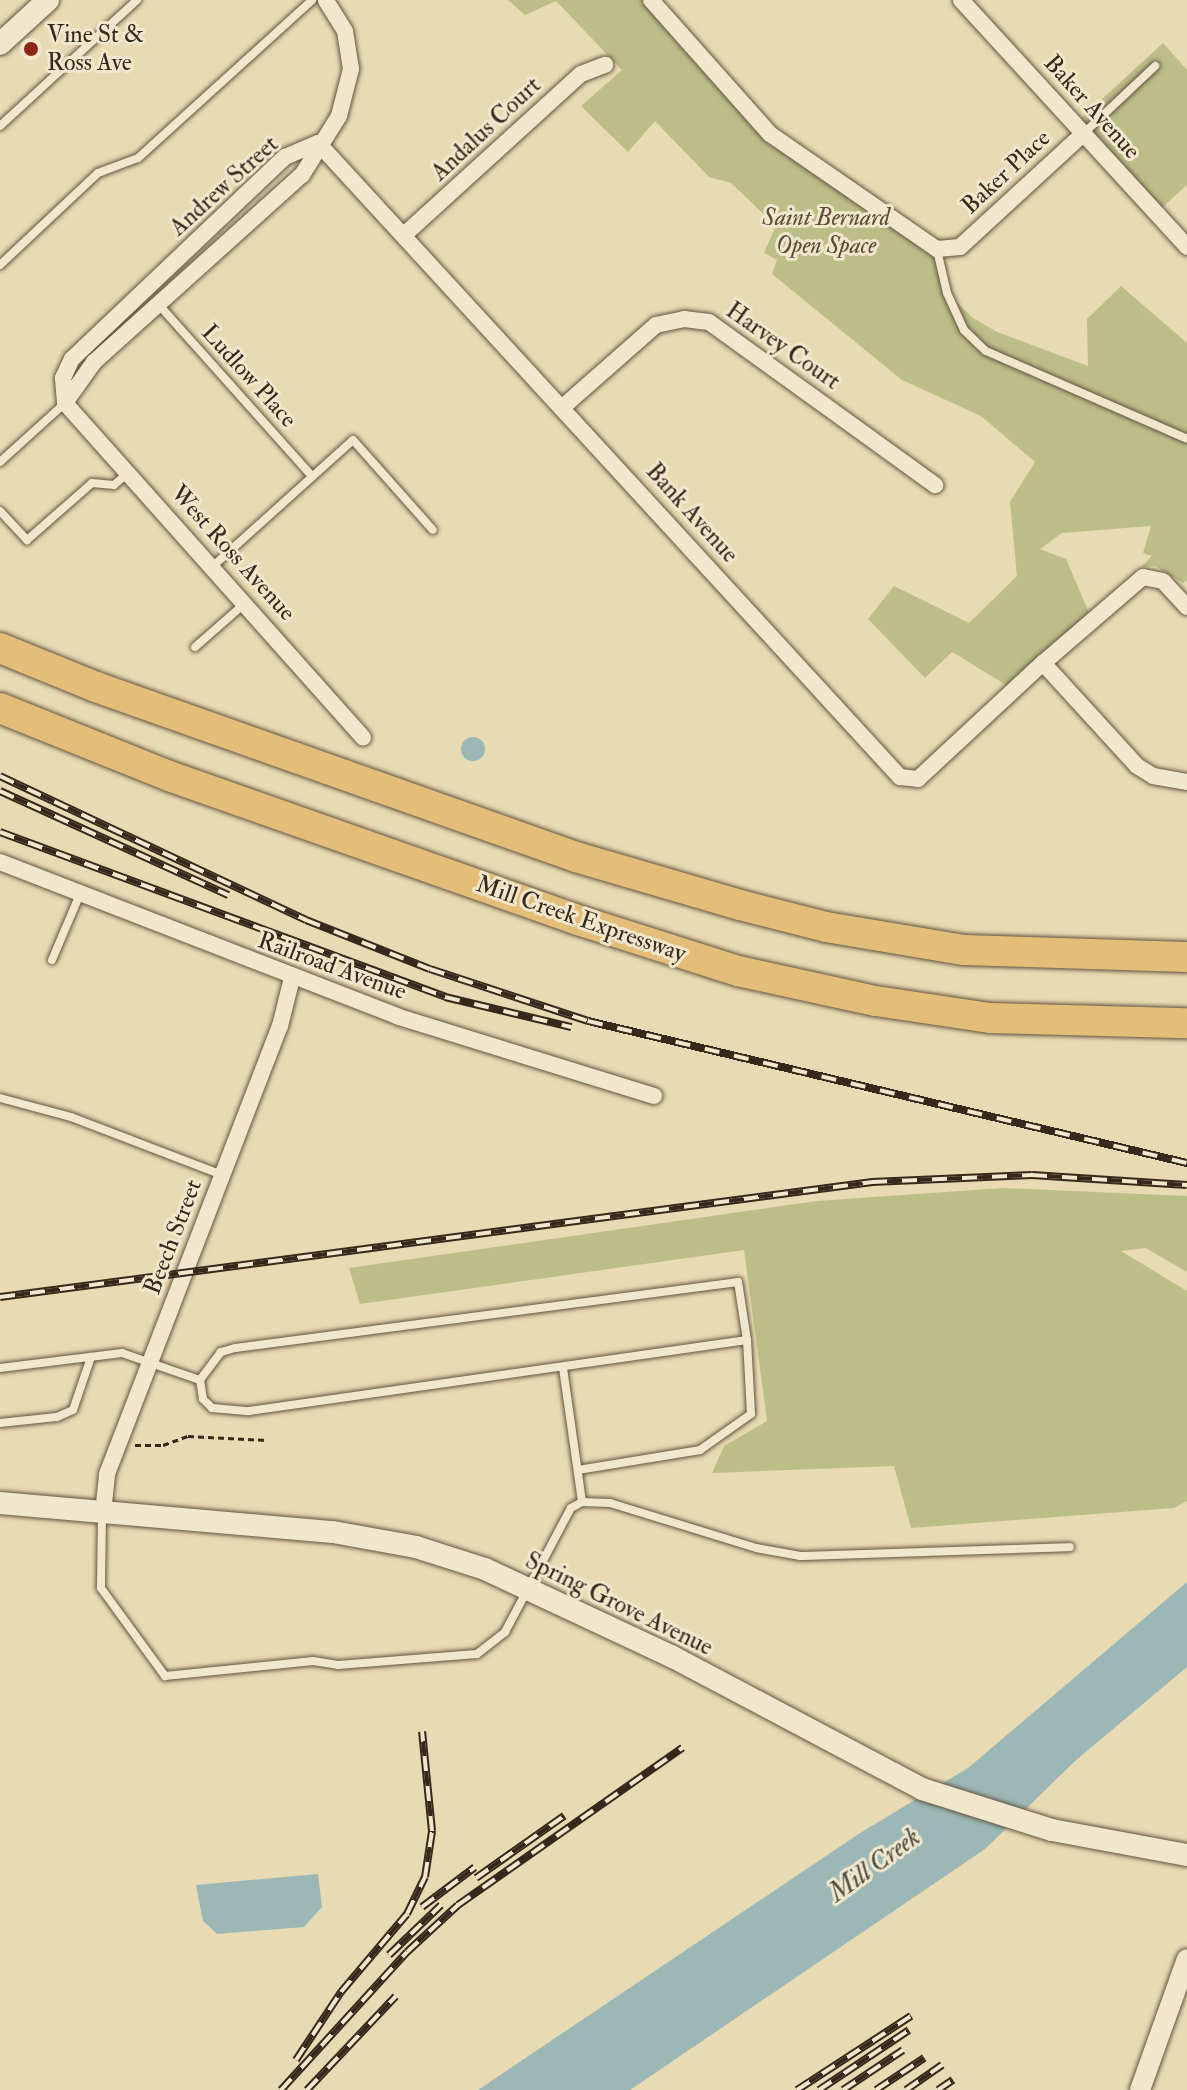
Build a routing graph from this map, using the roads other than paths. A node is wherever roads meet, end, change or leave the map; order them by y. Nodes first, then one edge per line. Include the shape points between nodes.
1 (48, 0) edge
2 (137, 0) edge
3 (312, 0) edge
4 (326, 0) edge
5 (651, 0) edge
6 (961, 0) edge
7 (0, 44) edge
8 (605, 65) dead end
9 (1155, 66) dead end
10 (0, 126) edge
11 (1084, 133) junction
12 (318, 143) junction
13 (404, 235) junction
14 (1187, 247) edge
15 (937, 249) junction
16 (0, 265) edge
17 (159, 305) junction
18 (65, 403) junction
19 (564, 406) junction
20 (1187, 439) edge
21 (0, 462) edge
22 (128, 472) junction
23 (310, 474) junction
24 (935, 485) dead end
25 (0, 511) edge
26 (433, 530) dead end
27 (213, 566) junction
28 (246, 603) junction
29 (1187, 607) edge
30 (195, 647) dead end
31 (0, 648) edge
32 (1043, 663) junction
33 (0, 708) edge
34 (363, 737) dead end
35 (1187, 782) edge
36 (0, 862) edge
37 (80, 894) junction
38 (1187, 957) edge
39 (52, 960) dead end
40 (292, 978) junction
41 (1187, 1023) edge
42 (654, 1096) dead end
43 (0, 1098) edge
44 (222, 1175) junction
45 (747, 1340) junction
46 (91, 1357) junction
47 (150, 1364) junction
48 (0, 1368) edge
49 (563, 1368) junction
50 (200, 1380) junction
51 (0, 1423) edge
52 (578, 1470) junction
53 (582, 1502) junction
54 (0, 1503) edge
55 (103, 1513) junction
56 (1070, 1547) dead end
57 (527, 1589) junction
58 (1187, 1855) edge
59 (1187, 1959) edge
60 (1140, 2090) edge

1 - 7 main road
2 - 10 lane
3 - 16 lane via 138,158 98,173
4 - 12 street via 345,31 351,69 339,116
5 - 15 street via 770,134
6 - 11 street, Baker Avenue
8 - 13 street, Andalus Court via 581,74
9 - 11 lane
11 - 14 street, Baker Avenue
11 - 15 street, Baker Place via 960,247
12 - 13 street, Bank Avenue
12 - 17 street, Andrew Street via 302,175
12 - 18 street, Andrew Street via 285,157 72,359 63,378
13 - 19 street, Bank Avenue
15 - 20 lane via 947,293 964,330 986,351
17 - 18 street, Andrew Street via 94,362
17 - 23 lane, Ludlow Place
18 - 21 lane
18 - 22 street, West Ross Avenue
19 - 24 street, Harvey Court via 656,325 684,319 709,322
19 - 32 street, Bank Avenue via 900,777 918,779
22 - 25 lane via 114,485 92,483 27,540
22 - 27 street, West Ross Avenue
23 - 26 lane via 353,440
23 - 27 lane
27 - 28 street, West Ross Avenue
28 - 30 lane
28 - 34 street, West Ross Avenue
29 - 32 street, Bank Avenue via 1163,581 1143,577
31 - 38 highway via 576,857 740,905 826,927 964,950
32 - 35 street via 1137,766 1153,776
33 - 41 highway, Mill Creek Expressway via 169,776 738,971 876,1001 990,1018
36 - 37 street, Railroad Avenue
37 - 39 lane
37 - 40 street, Railroad Avenue
40 - 42 street, Railroad Avenue
40 - 44 street, Beech Street via 280,1026
43 - 44 lane via 71,1117
44 - 47 street, Beech Street
45 - 49 lane
45 - 50 lane via 738,1282 235,1348 221,1352
45 - 52 lane via 751,1414 700,1450
46 - 47 lane via 122,1353
46 - 48 lane
46 - 51 lane via 73,1410
47 - 50 lane
47 - 55 street, Beech Street via 107,1474
49 - 50 lane via 249,1411 212,1408 203,1399
49 - 52 lane
52 - 53 lane
53 - 56 lane via 610,1503 756,1548 800,1556
53 - 57 lane via 571,1508
54 - 55 main road, Spring Grove Avenue
55 - 57 main road, Spring Grove Avenue via 333,1532 416,1547
55 - 57 lane via 101,1588 165,1676 313,1661 338,1665 477,1654 505,1632
57 - 58 main road, Spring Grove Avenue via 673,1657 884,1772 979,1810 1052,1830
59 - 60 street

